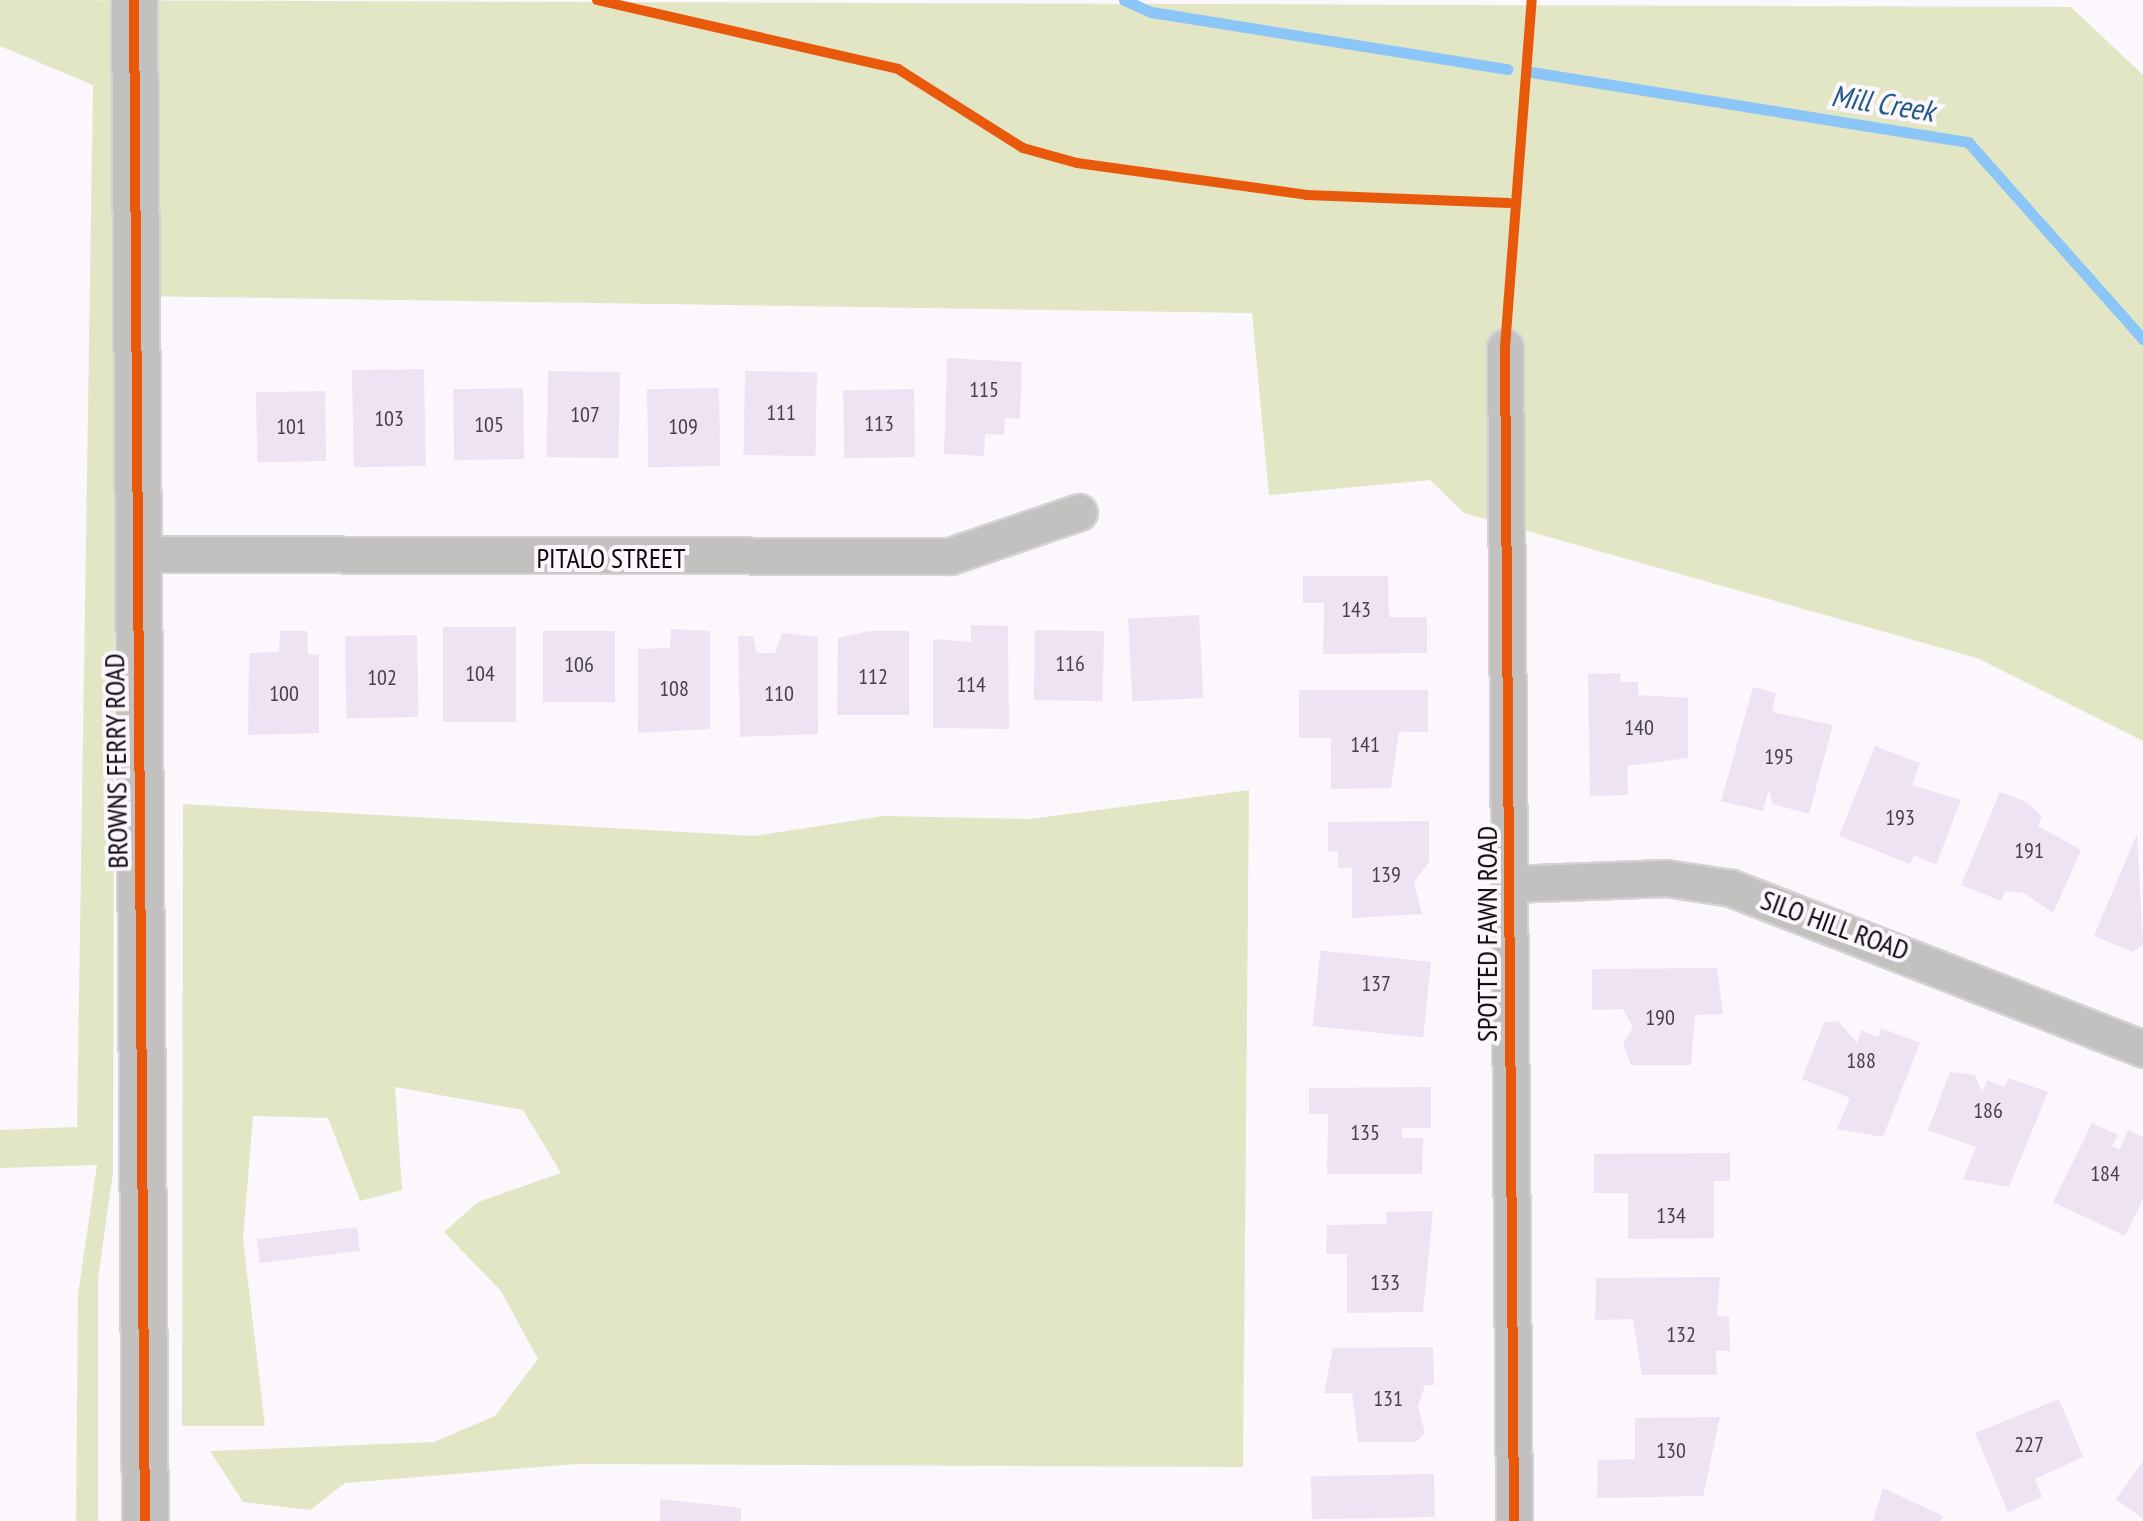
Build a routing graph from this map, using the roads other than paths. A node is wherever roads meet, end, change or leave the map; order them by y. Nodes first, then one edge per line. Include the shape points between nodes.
1 (134, 0) edge
2 (1504, 347) dead end
3 (1079, 512) dead end
4 (136, 554) junction
5 (1509, 884) junction
6 (2143, 1049) edge
7 (145, 1521) edge
8 (1514, 1521) edge

1 - 4 street, BROWNS FERRY ROAD
2 - 5 street, SPOTTED FAWN ROAD
3 - 4 street, PITALO STREET via 950,556
4 - 7 street, BROWNS FERRY ROAD
5 - 6 street, SILO HILL ROAD via 1666,878 1731,888
5 - 8 street, SPOTTED FAWN ROAD

